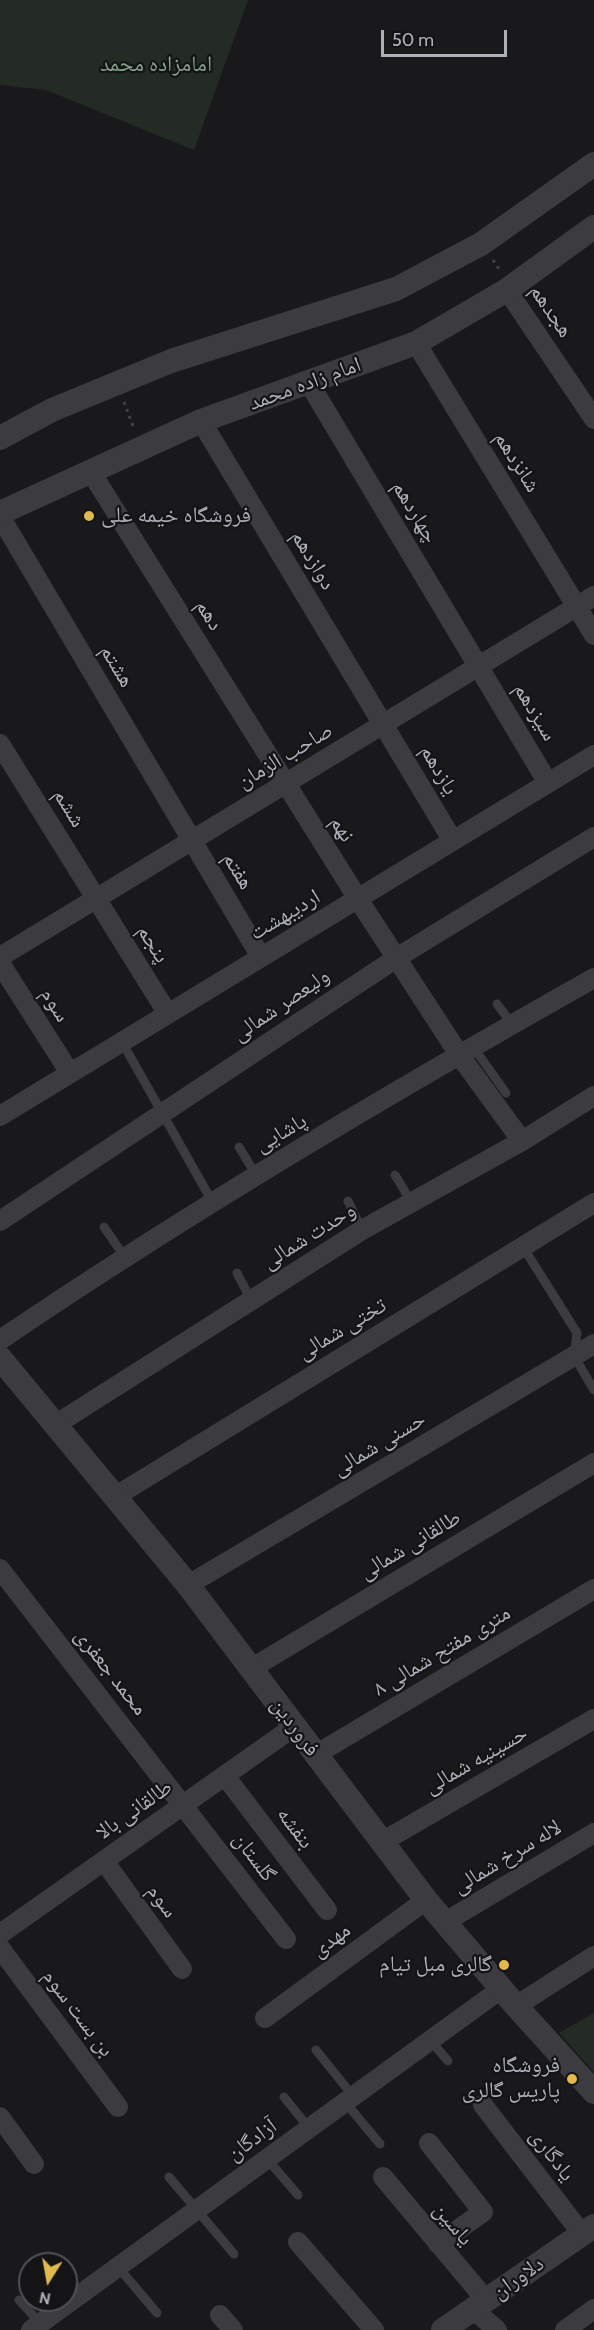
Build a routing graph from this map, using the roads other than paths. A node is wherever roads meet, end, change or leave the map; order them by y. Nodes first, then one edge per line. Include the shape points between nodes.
1 (594, 164) edge
2 (594, 227) edge
3 (509, 289) junction
4 (416, 343) junction
5 (309, 383) junction
6 (594, 419) edge
7 (201, 421) junction
8 (0, 438) edge
9 (91, 472) junction
10 (0, 515) edge
11 (586, 601) edge
12 (594, 634) edge
13 (479, 666) junction
14 (384, 724) junction
15 (0, 744) edge
16 (594, 755) edge
17 (286, 783) junction
18 (548, 783) junction
19 (594, 837) edge
20 (192, 840) junction
21 (453, 841) junction
22 (96, 898) junction
23 (358, 899) junction
24 (0, 957) edge
25 (261, 957) junction
26 (398, 957) junction
27 (0, 963) edge
28 (594, 978) edge
29 (497, 1004) dead end
30 (168, 1014) junction
31 (512, 1024) junction
32 (122, 1042) junction
33 (467, 1052) junction
34 (70, 1073) junction
35 (506, 1093) dead end
36 (594, 1096) edge
37 (164, 1112) junction
38 (0, 1116) edge
39 (522, 1141) junction
40 (239, 1147) dead end
41 (256, 1175) junction
42 (395, 1175) dead end
43 (348, 1201) dead end
44 (213, 1203) junction
45 (412, 1203) junction
46 (594, 1203) edge
47 (0, 1221) edge
48 (104, 1227) dead end
49 (362, 1230) junction
50 (523, 1247) junction
51 (124, 1256) junction
52 (237, 1273) dead end
53 (251, 1300) junction
54 (0, 1340) edge
55 (594, 1344) edge
56 (574, 1356) junction
57 (0, 1358) edge
58 (594, 1390) edge
59 (55, 1425) junction
60 (594, 1462) edge
61 (116, 1496) junction
62 (0, 1569) edge
63 (188, 1585) junction
64 (594, 1589) edge
65 (252, 1668) junction
66 (594, 1719) edge
67 (295, 1726) junction
68 (315, 1755) junction
69 (225, 1776) junction
70 (183, 1805) junction
71 (594, 1833) edge
72 (382, 1842) junction
73 (104, 1861) junction
74 (426, 1900) junction
75 (327, 1910) dead end
76 (445, 1922) junction
77 (3, 1927) edge
78 (286, 1939) dead end
79 (0, 1948) edge
80 (594, 1956) edge
81 (182, 1969) dead end
82 (508, 1997) junction
83 (265, 2018) dead end
84 (430, 2040) junction
85 (316, 2050) dead end
86 (448, 2061) dead end
87 (594, 2092) edge
88 (284, 2097) dead end
89 (349, 2099) junction
90 (483, 2106) dead end
91 (118, 2107) dead end
92 (0, 2116) edge
93 (309, 2128) junction
94 (429, 2143) dead end
95 (380, 2144) dead end
96 (267, 2159) junction
97 (34, 2164) dead end
98 (169, 2177) dead end
99 (383, 2177) dead end
100 (298, 2195) dead end
101 (196, 2210) junction
102 (588, 2230) edge
103 (298, 2242) dead end
104 (438, 2244) junction
105 (234, 2254) dead end
106 (118, 2267) junction
107 (479, 2305) junction
108 (594, 2309) edge
109 (28, 2312) edge
110 (157, 2313) dead end
111 (39, 2328) edge
112 (374, 2330) edge
113 (443, 2330) edge
114 (497, 2330) edge
115 (565, 2330) edge

1 - 8 street via 481,244 396,289 171,361 52,410
2 - 3 street, امام زاده محمد
3 - 4 street, امام زاده محمد
3 - 6 street, هجدهم
4 - 5 street, امام زاده محمد
4 - 11 street, شانزدهم
5 - 7 street, امام زاده محمد
5 - 13 street, چهاردهم
7 - 9 street, امام زاده محمد
7 - 14 street, دوازدهم
9 - 10 street, امام زاده محمد
9 - 17 street, دهم
10 - 20 street, هشتم
11 - 12 street, شانزدهم
11 - 13 street, صاحب الزمان
13 - 14 street, صاحب الزمان
13 - 18 street, سیزدهم
14 - 17 street, صاحب الزمان
14 - 21 street, یازدهم
15 - 22 street, ششم
16 - 18 street, اردیبهشت
17 - 20 street, صاحب الزمان
17 - 23 street, نهم
18 - 21 street, اردیبهشت
19 - 26 street, ولیعصر شمالی
20 - 22 street, صاحب الزمان
20 - 25 street, هفتم
21 - 23 street, اردیبهشت
22 - 24 street, صاحب الزمان
22 - 30 street, پنجم
23 - 25 street, اردیبهشت
23 - 26 street, نهم
25 - 30 street, اردیبهشت
26 - 33 street, نهم
26 - 37 street, ولیعصر شمالی
27 - 34 street, سوم
28 - 31 street, پاشایی
29 - 31 lane
30 - 32 street, اردیبهشت
31 - 33 street, پاشایی
32 - 34 street, اردیبهشت
32 - 37 lane
33 - 35 lane
33 - 39 street, نهم
33 - 41 street, پاشایی
34 - 38 street, اردیبهشت
36 - 39 street, وحدت شمالی
37 - 44 lane
37 - 47 street, ولیعصر شمالی
39 - 45 street, وحدت شمالی
40 - 41 lane
41 - 44 street, پاشایی
42 - 45 lane
43 - 49 lane
44 - 51 street, پاشایی
45 - 49 street, وحدت شمالی
46 - 50 street, تختی شمالی
48 - 51 lane
49 - 53 street, وحدت شمالی
50 - 56 lane via 577,1333
50 - 61 street, تختی شمالی
51 - 54 street, پاشایی
52 - 53 lane
53 - 59 street, وحدت شمالی
55 - 56 street, حسنی شمالی
56 - 58 lane
56 - 63 street, حسنی شمالی
57 - 59 street, فروردین
59 - 61 street, فروردین
60 - 65 street, طالقانی شمالی
61 - 63 street, فروردین
62 - 70 street, محمد جعفری
63 - 65 street, فروردین
64 - 68 street, ۸ متری مفتح شمالی
65 - 67 street, فروردین
66 - 72 street, حسینیه شمالی
67 - 68 street, فروردین
67 - 69 street, طالقانی بالا
68 - 72 street, فروردین
69 - 70 street, طالقانی بالا
69 - 75 street, بنفشه
70 - 73 street, طالقانی بالا
70 - 78 street, گلستان
71 - 76 street, لاله سرخ شمالی
72 - 74 street, فروردین
73 - 77 street, طالقانی بالا
73 - 81 street, سوم
74 - 76 street, فروردین
74 - 83 street, مهدی
76 - 82 street, فروردین
79 - 91 street, بن بست سوم
80 - 82 street, آزادگان
82 - 84 street, آزادگان
82 - 87 street, فروردین
84 - 86 lane
84 - 89 street, آزادگان
85 - 89 lane
88 - 93 lane
89 - 93 street, آزادگان
89 - 95 lane
90 - 102 street, یادگاری
92 - 97 street
93 - 96 street, آزادگان
94 - 104 street via 483,2211
96 - 100 lane
96 - 101 street, آزادگان
98 - 101 lane
99 - 104 street, یاسین
101 - 105 lane
101 - 106 street, آزادگان
102 - 107 street, دلاوران
103 - 112 street
104 - 107 street, یاسین
106 - 110 lane
106 - 111 street, آزادگان
107 - 113 street, دلاوران
107 - 114 street, یاسین
108 - 115 street
109 - 111 lane

